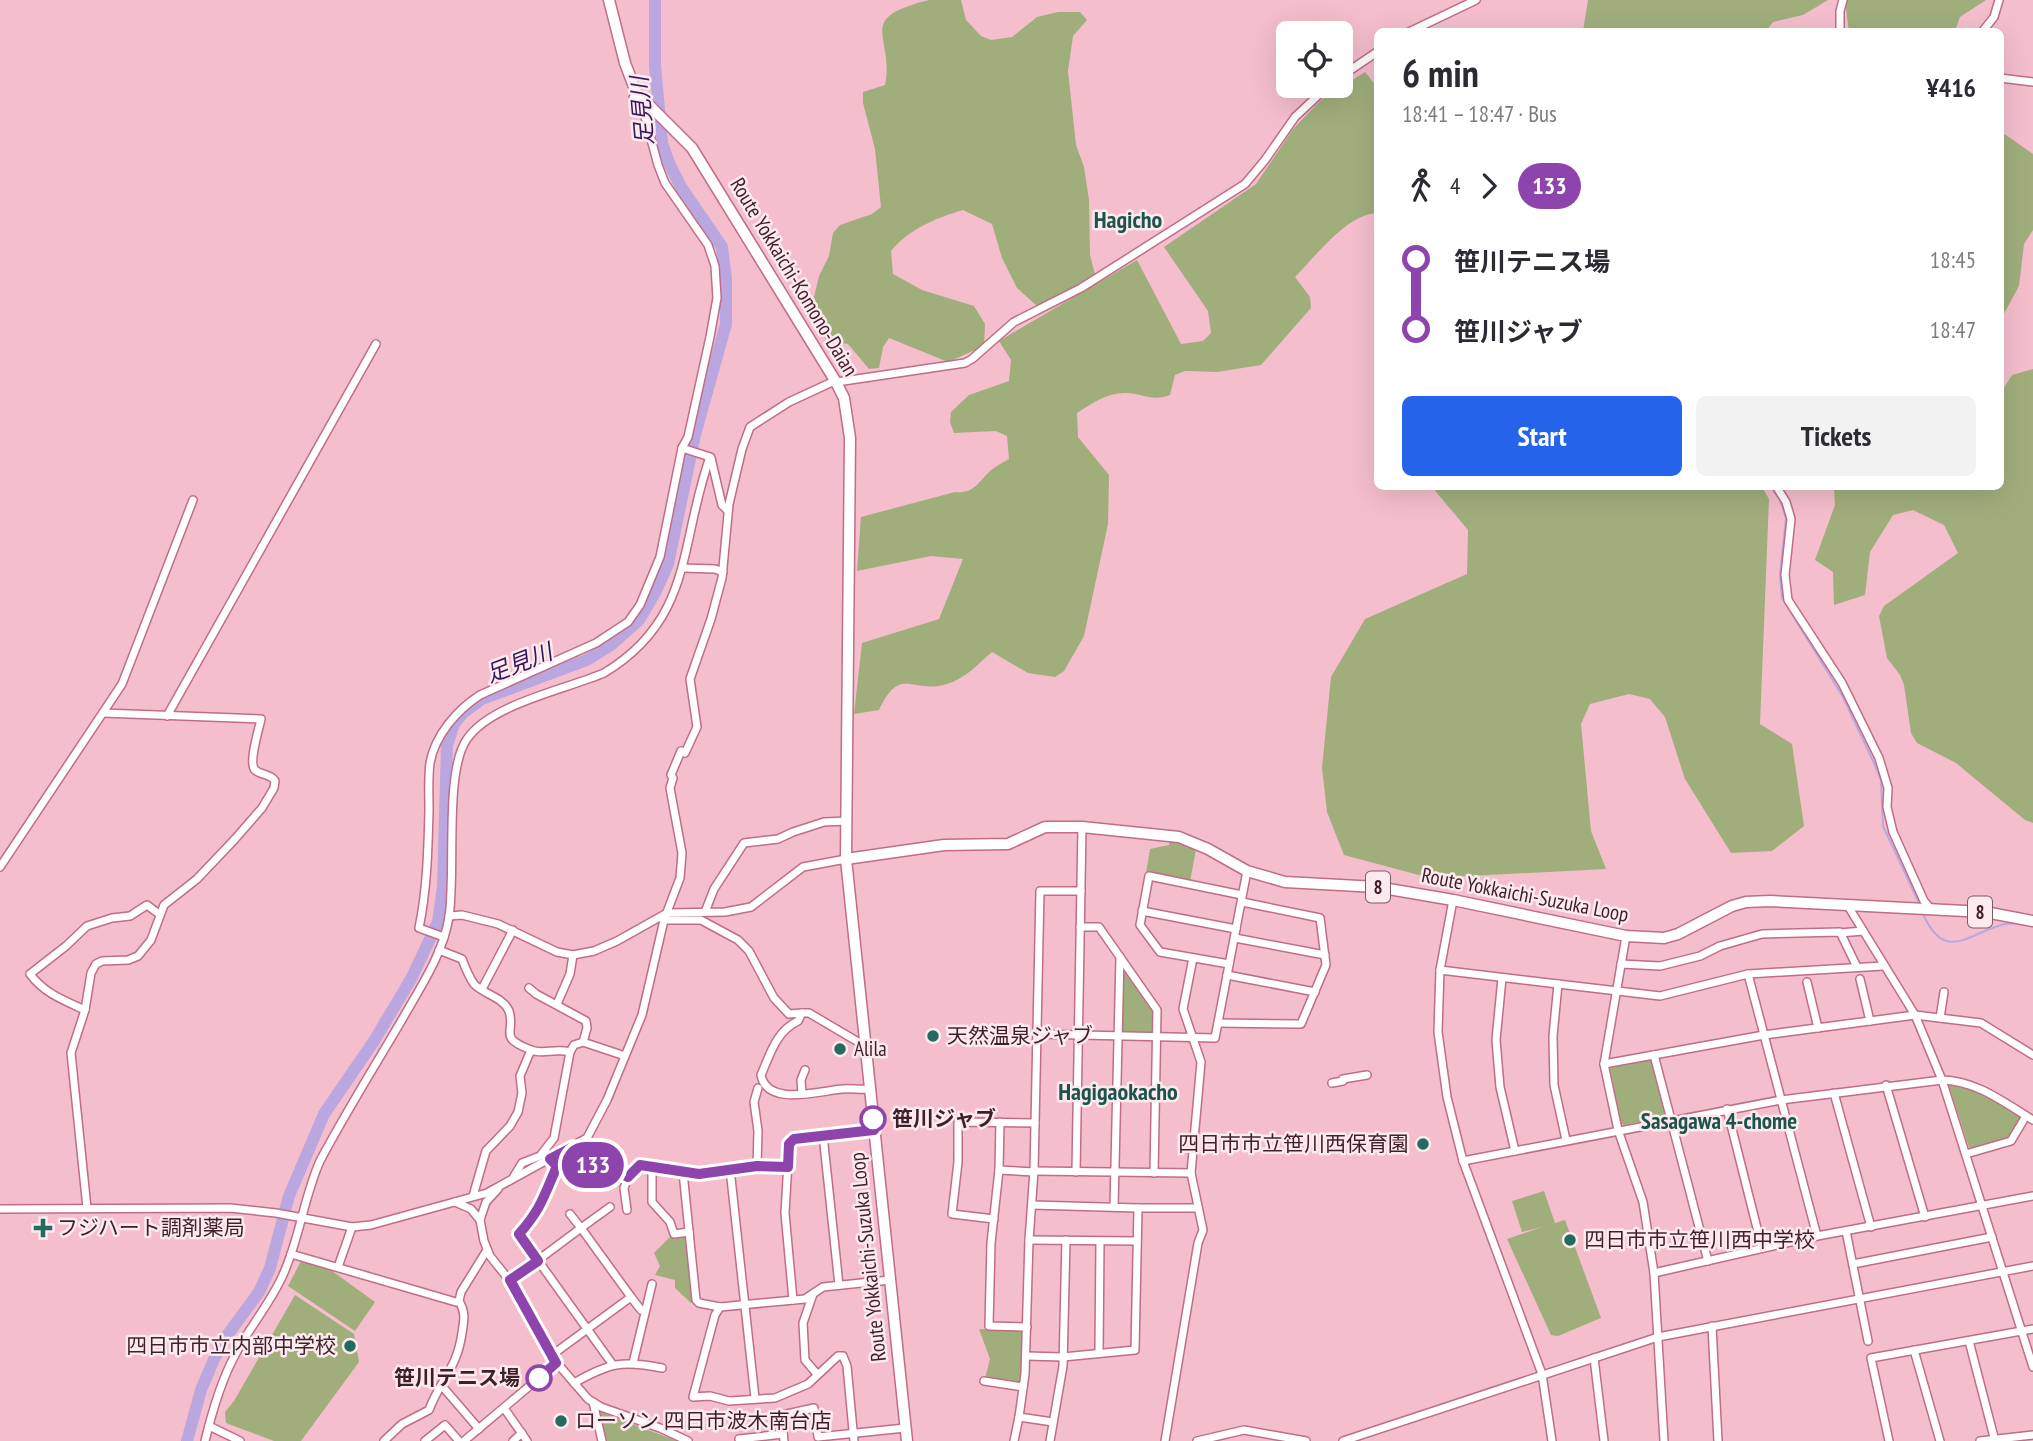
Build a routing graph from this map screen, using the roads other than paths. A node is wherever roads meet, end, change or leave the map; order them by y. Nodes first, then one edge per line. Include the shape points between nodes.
1 (609, 0) edge
2 (1476, 0) edge
3 (1843, 0) edge
4 (1999, 0) edge
5 (1417, 28) edge
6 (1840, 28) edge
7 (1985, 28) edge
8 (1374, 54) edge
9 (1353, 68) edge
10 (2004, 78) edge
11 (2033, 82) edge
12 (636, 92) junction
13 (1315, 98) edge
14 (376, 344) dead end
15 (836, 382) junction
16 (682, 448) junction
17 (710, 457) junction
18 (1778, 490) edge
19 (193, 499) dead end
20 (728, 511) junction
21 (683, 568) junction
22 (723, 572) junction
23 (103, 713) junction
24 (167, 716) junction
25 (847, 821) junction
26 (1082, 827) junction
27 (846, 859) junction
28 (0, 867) edge
29 (1247, 871) junction
30 (1081, 891) junction
31 (1242, 899) junction
32 (1453, 900) junction
33 (1848, 906) junction
34 (1928, 909) junction
35 (1142, 911) junction
36 (705, 912) junction
37 (159, 914) junction
38 (449, 916) junction
39 (665, 917) junction
40 (2033, 921) edge
41 (1080, 927) junction
42 (513, 930) junction
43 (1863, 931) junction
44 (1840, 933) junction
45 (1235, 934) junction
46 (1626, 936) junction
47 (443, 937) junction
48 (439, 950) junction
49 (573, 955) junction
50 (1325, 955) junction
51 (1120, 957) junction
52 (1193, 958) junction
53 (1229, 964) junction
54 (1620, 964) junction
55 (1883, 966) junction
56 (1857, 967) junction
57 (1440, 970) junction
58 (1748, 974) junction
59 (1227, 975) junction
60 (1502, 978) junction
61 (1860, 979) dead end
62 (1807, 982) dead end
63 (1558, 984) junction
64 (529, 988) dead end
65 (482, 989) junction
66 (1615, 990) junction
67 (1315, 992) junction
68 (1944, 992) dead end
69 (557, 1004) junction
70 (85, 1010) junction
71 (802, 1013) junction
72 (1915, 1015) junction
73 (1940, 1018) junction
74 (1870, 1021) junction
75 (1218, 1023) junction
76 (1818, 1028) junction
77 (1037, 1034) junction
78 (1078, 1035) junction
79 (1765, 1035) junction
80 (1118, 1036) junction
81 (1157, 1036) junction
82 (1194, 1037) junction
83 (583, 1042) junction
84 (865, 1046) junction
85 (531, 1050) junction
86 (570, 1052) junction
87 (1654, 1055) junction
88 (2033, 1055) edge
89 (625, 1056) junction
90 (1604, 1064) junction
91 (805, 1070) dead end
92 (1367, 1075) dead end
93 (1942, 1080) junction
94 (1332, 1083) dead end
95 (1886, 1086) junction
96 (758, 1088) dead end
97 (870, 1088) junction
98 (1834, 1093) junction
99 (802, 1094) junction
100 (1781, 1100) junction
101 (1727, 1109) junction
102 (2030, 1118) edge
103 (1672, 1119) junction
104 (1000, 1122) junction
105 (1035, 1123) junction
106 (874, 1130) junction
107 (1618, 1130) junction
108 (824, 1135) junction
109 (1566, 1140) junction
110 (573, 1147) junction
111 (1515, 1151) junction
112 (1966, 1154) junction
113 (545, 1159) junction
114 (1463, 1161) junction
115 (757, 1166) junction
116 (652, 1167) junction
117 (788, 1167) junction
118 (730, 1169) junction
119 (999, 1170) junction
120 (1034, 1171) junction
121 (683, 1172) junction
122 (1076, 1172) junction
123 (1116, 1172) junction
124 (1154, 1173) junction
125 (1191, 1173) junction
126 (628, 1177) junction
127 (503, 1184) junction
128 (473, 1196) junction
129 (2033, 1196) edge
130 (452, 1201) junction
131 (1032, 1205) junction
132 (1983, 1206) junction
133 (610, 1207) dead end
134 (1114, 1207) junction
135 (87, 1208) junction
136 (1138, 1208) junction
137 (1198, 1208) junction
138 (0, 1209) edge
139 (627, 1210) dead end
140 (570, 1214) dead end
141 (1925, 1217) junction
142 (302, 1218) junction
143 (994, 1219) junction
144 (480, 1220) junction
145 (352, 1227) junction
146 (1871, 1227) junction
147 (581, 1228) junction
148 (1846, 1231) junction
149 (689, 1232) junction
150 (1817, 1236) junction
151 (1992, 1237) junction
152 (1029, 1240) junction
153 (1066, 1240) junction
154 (1100, 1241) junction
155 (1137, 1241) junction
156 (1762, 1248) junction
157 (487, 1250) junction
158 (291, 1254) junction
159 (538, 1261) junction
160 (1708, 1261) junction
161 (1853, 1264) junction
162 (2033, 1266) edge
163 (338, 1267) junction
164 (2003, 1271) junction
165 (1654, 1273) junction
166 (510, 1280) junction
167 (890, 1280) junction
168 (652, 1284) dead end
169 (839, 1285) junction
170 (813, 1293) junction
171 (631, 1297) junction
172 (1860, 1299) junction
173 (793, 1300) junction
174 (459, 1301) junction
175 (746, 1305) junction
176 (720, 1307) junction
177 (641, 1310) dead end
178 (1712, 1326) junction
179 (1027, 1327) junction
180 (587, 1329) junction
181 (2033, 1329) edge
182 (2022, 1331) junction
183 (1658, 1338) junction
184 (1868, 1341) dead end
185 (1969, 1341) junction
186 (1914, 1350) junction
187 (1099, 1353) junction
188 (552, 1355) junction
189 (1026, 1356) junction
190 (1063, 1357) junction
191 (1594, 1357) junction
192 (556, 1363) junction
193 (634, 1363) junction
194 (613, 1365) junction
195 (2033, 1367) edge
196 (662, 1368) dead end
197 (817, 1374) junction
198 (1542, 1374) junction
199 (984, 1381) dead end
200 (574, 1383) junction
201 (442, 1385) junction
202 (1023, 1387) junction
203 (755, 1398) junction
204 (593, 1402) junction
205 (504, 1408) junction
206 (1019, 1417) junction
207 (1054, 1422) junction
208 (209, 1426) junction
209 (905, 1428) junction
210 (479, 1429) junction
211 (1244, 1430) junction
212 (522, 1433) junction
213 (2033, 1435) edge
214 (854, 1437) edge
215 (783, 1438) edge
216 (739, 1439) edge
217 (1995, 1440) edge
218 (205, 1441) edge
219 (240, 1441) edge
220 (384, 1441) edge
221 (425, 1441) edge
222 (462, 1441) edge
223 (513, 1441) edge
224 (527, 1441) edge
225 (602, 1441) edge
226 (688, 1441) edge
227 (906, 1441) edge
228 (1014, 1441) edge
229 (1050, 1441) edge
230 (1165, 1441) edge
231 (1197, 1441) edge
232 (1237, 1441) edge
233 (1306, 1441) edge
234 (1343, 1441) edge
235 (1552, 1441) edge
236 (1604, 1441) edge
237 (1664, 1441) edge
238 (1718, 1441) edge
239 (1889, 1441) edge
240 (1940, 1441) edge
241 (1980, 1441) edge

1 - 12 main road, Route Yokkaichi-Komono-Daian
2 - 5 street
3 - 6 street
4 - 7 street
8 - 9 street
10 - 11 street
12 - 15 main road, Route Yokkaichi-Komono-Daian via 692,148
12 - 16 street via 633,98 645,117 665,183 708,244 715,266 717,298 710,337
13 - 15 street via 1295,117 1245,184 1082,288 1014,322 972,359
14 - 24 street
15 - 20 street via 807,392 750,427
15 - 25 main road, Route Yokkaichi-Komono-Daian via 844,398 850,438
16 - 17 street
16 - 47 street via 660,557 628,622 596,643 480,695 464,705 440,737 430,761 428,855 419,928
17 - 20 street via 722,505
17 - 21 street
18 - 34 street via 1791,519 1785,575 1788,600 1842,683 1875,747 1888,788 1893,832
19 - 23 street via 122,684
20 - 22 street
21 - 22 street
21 - 38 street via 665,615 648,639 617,665 510,707 484,720 466,739 455,778
22 - 39 street via 690,679 696,727 671,775 682,865
23 - 24 street
23 - 28 street
24 - 37 street via 261,719 253,766 275,780 262,808
25 - 27 main road, Route Yokkaichi-Komono-Daian
25 - 36 street via 824,822 778,839 744,843
26 - 27 main road, Route Yokkaichi-Suzuka Loop / 8 via 1045,827 1008,844 944,845
26 - 29 main road, Route Yokkaichi-Suzuka Loop / 8 via 1179,836
26 - 30 street
27 - 36 street via 803,867 751,907
27 - 84 main road, Route Yokkaichi-Suzuka Loop
29 - 31 street
29 - 32 main road, Route Yokkaichi-Suzuka Loop / 8 via 1285,882 1377,887
30 - 41 street
30 - 77 street via 1040,891
31 - 35 street via 1149,876
31 - 45 street
31 - 50 street via 1320,918
32 - 46 main road, Route Yokkaichi-Suzuka Loop / 8
32 - 57 street
33 - 34 main road, Route Yokkaichi-Suzuka Loop / 8
33 - 43 street
33 - 46 main road, Route Yokkaichi-Suzuka Loop / 8 via 1746,902 1664,938
34 - 40 main road, Route Yokkaichi-Suzuka Loop / 8
35 - 45 street
35 - 52 street via 1140,925 1160,952
36 - 39 street
37 - 70 street via 151,940 138,956 96,964
37 - 70 street via 147,905 130,916 87,926 30,974 52,995
38 - 42 street via 481,919
38 - 47 street
39 - 49 street via 594,951
39 - 71 street via 701,920 738,940 750,951 774,998 789,1014
39 - 89 street via 642,1014
41 - 51 street via 1099,927
41 - 78 street
42 - 49 street
42 - 65 street
43 - 44 street
43 - 55 street
44 - 54 street via 1762,934 1660,967
44 - 56 street
45 - 50 street
45 - 53 street
46 - 54 street
47 - 48 street
48 - 65 street via 462,959 472,981
48 - 142 street via 320,1161
49 - 69 street
50 - 67 street via 1326,965
51 - 80 street
51 - 81 street via 1157,1010
52 - 53 street
52 - 82 street via 1183,1009
53 - 59 street
54 - 66 street
55 - 56 street
55 - 72 street
56 - 58 street
57 - 60 street
57 - 114 street via 1438,1032 1447,1097
58 - 66 street via 1660,996
58 - 79 street
59 - 67 street
59 - 75 street
60 - 63 street
60 - 111 street via 1496,1040 1500,1087
61 - 74 street
62 - 76 street
63 - 66 street
63 - 109 street via 1554,1085
64 - 69 street
65 - 85 street via 509,1012 513,1040
66 - 90 street
67 - 75 street via 1301,1024
68 - 73 street
69 - 83 street via 586,1021
70 - 135 street via 71,1053
71 - 84 street
71 - 99 street via 781,1033 761,1075 762,1083 774,1093
72 - 73 street
72 - 74 street
72 - 93 street
73 - 88 street via 1981,1023
74 - 76 street
75 - 82 street via 1215,1038
76 - 79 street
77 - 78 street
77 - 105 street
78 - 80 street
78 - 122 street
79 - 87 street
79 - 100 street
80 - 81 street
80 - 123 street
81 - 82 street
81 - 124 street
82 - 125 street via 1200,1062
83 - 86 street
83 - 89 street
84 - 97 main road, Route Yokkaichi-Suzuka Loop
85 - 86 street
85 - 128 street via 520,1076 518,1112 486,1152
86 - 113 street via 556,1132
87 - 90 street
87 - 103 street
89 - 110 street via 587,1138
90 - 107 street
91 - 99 street
92 - 94 street
93 - 95 street
93 - 102 street via 1979,1087
93 - 112 street
95 - 98 street
95 - 141 street
96 - 115 street via 754,1102
97 - 99 street
97 - 106 main road, Route Yokkaichi-Suzuka Loop
98 - 100 street
98 - 146 street
100 - 101 street
100 - 150 street
101 - 103 street
101 - 156 street
102 - 112 street via 2011,1141
103 - 107 street
103 - 160 street
104 - 105 street
104 - 119 street
104 - 143 street via 958,1122 952,1214
105 - 120 street
106 - 108 street
106 - 167 main road, Route Yokkaichi-Suzuka Loop
107 - 109 street
107 - 165 street via 1643,1202
108 - 117 street via 794,1139 789,1144
108 - 169 street
109 - 111 street
110 - 113 street
110 - 126 street via 597,1168
111 - 114 street
112 - 132 street
113 - 127 street via 522,1163
113 - 159 street via 557,1166 537,1213 519,1234
114 - 198 street
115 - 117 street
115 - 118 street
116 - 121 street
116 - 126 street via 640,1165
116 - 149 street via 652,1202 670,1222 674,1234
117 - 173 street via 785,1213
118 - 121 street
118 - 175 street
119 - 120 street
119 - 143 street
120 - 122 street
120 - 131 street
121 - 149 street
122 - 123 street
123 - 124 street
123 - 134 street
124 - 125 street
125 - 137 street
126 - 139 street via 624,1188
127 - 128 street
127 - 144 street via 486,1202
128 - 130 street
129 - 132 street
130 - 144 street via 471,1209
130 - 145 street
131 - 134 street
131 - 152 street
132 - 141 street
132 - 151 street
133 - 147 street
134 - 136 street
135 - 138 street
135 - 142 street via 230,1208
136 - 137 street
136 - 155 street
137 - 230 street via 1203,1230
140 - 147 street
141 - 146 street
142 - 145 street
142 - 158 street
143 - 179 street via 989,1326
144 - 157 street
145 - 163 street
146 - 148 street
147 - 159 street
147 - 171 street
148 - 150 street
148 - 161 street
149 - 176 street via 696,1300
150 - 156 street
151 - 161 street
151 - 164 street
152 - 153 street
152 - 179 street
153 - 154 street
153 - 190 street
154 - 155 street
154 - 187 street
155 - 187 street via 1135,1350
156 - 160 street
157 - 166 street
157 - 174 street
158 - 163 street
158 - 208 street via 265,1310 234,1357
159 - 166 street
159 - 180 street
160 - 165 street
161 - 172 street
162 - 164 street
163 - 174 street
164 - 172 street
164 - 182 street
165 - 183 street
166 - 188 street
167 - 169 street
167 - 209 main road, Route Yokkaichi-Suzuka Loop
168 - 193 street
169 - 170 street
170 - 173 street
170 - 197 street via 803,1323 805,1360
171 - 177 street
171 - 180 street
172 - 178 street
172 - 184 street
173 - 175 street
174 - 201 street via 466,1312 460,1351
175 - 176 street
175 - 203 street
176 - 203 street via 693,1397
178 - 183 street
178 - 238 street
179 - 189 street
180 - 188 street
180 - 194 street
181 - 182 street
182 - 185 street
182 - 195 street
183 - 191 street
183 - 237 street
185 - 186 street
185 - 217 street
186 - 239 street via 1871,1358
186 - 240 street
187 - 190 street
188 - 192 street
189 - 190 street
189 - 202 street
190 - 207 street
191 - 198 street
191 - 236 street
192 - 200 street
192 - 205 street
193 - 194 street
193 - 196 street
194 - 200 street
197 - 203 street via 808,1384 775,1398
197 - 214 street via 843,1356
198 - 234 street
198 - 235 street
199 - 202 street
200 - 204 street
201 - 210 street
201 - 220 street via 429,1410 402,1424
202 - 206 street
204 - 225 street
204 - 226 street
205 - 210 street
205 - 212 street
206 - 207 street
206 - 228 street
207 - 229 street
208 - 218 street
208 - 219 street
209 - 214 street
209 - 227 main road, Route Yokkaichi-Suzuka Loop
210 - 222 street
211 - 231 street
211 - 232 street
211 - 233 street
212 - 223 street
212 - 224 street
213 - 217 street
214 - 215 street via 818,1437 814,1409 787,1414 782,1422
215 - 216 street
217 - 241 street
221 - 222 street via 445,1425

